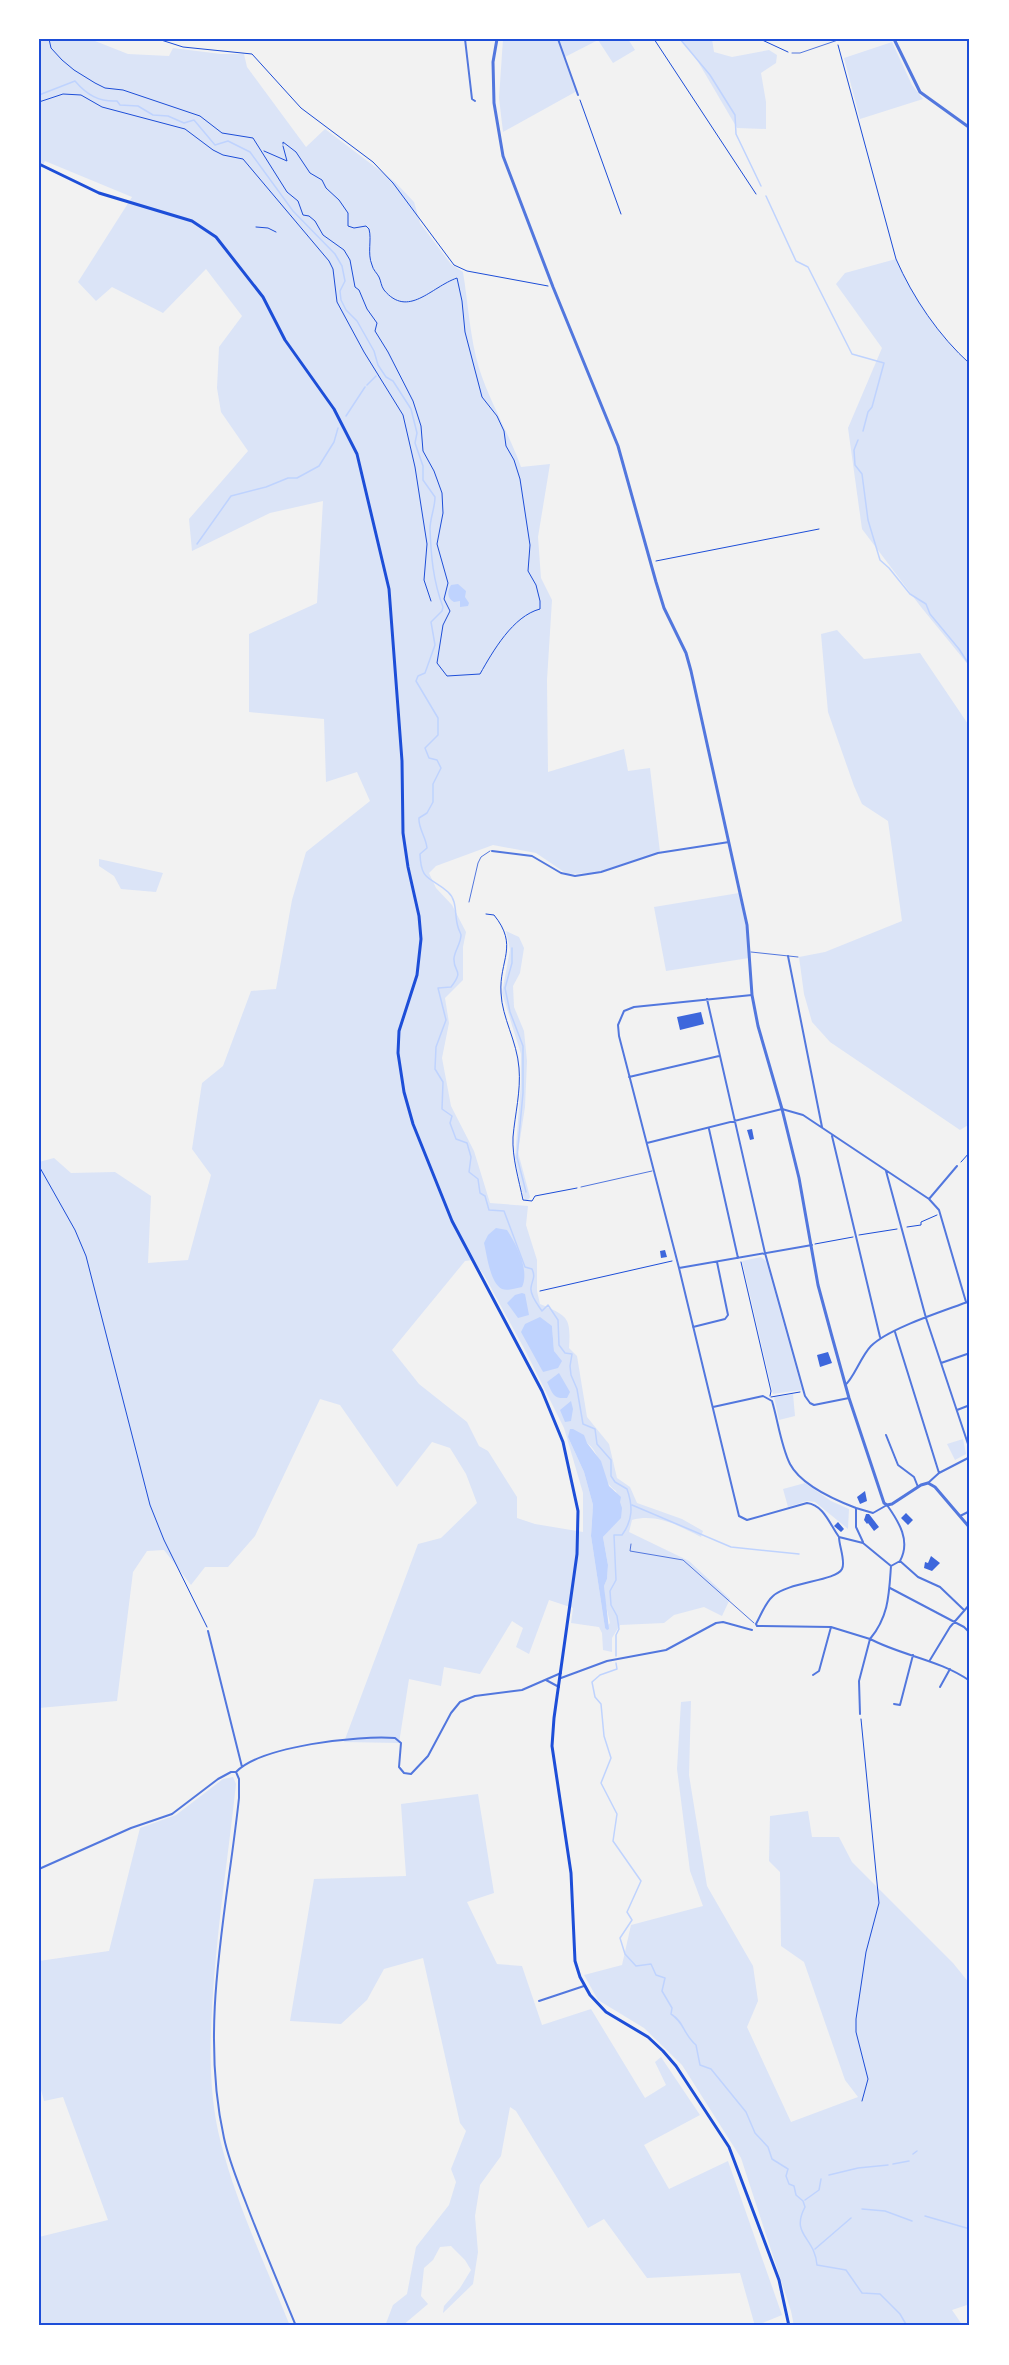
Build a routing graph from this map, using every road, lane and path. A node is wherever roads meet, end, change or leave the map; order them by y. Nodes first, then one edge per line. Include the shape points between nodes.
1 (49, 39) edge
2 (158, 39) edge
3 (465, 39) edge
4 (497, 39) edge
5 (558, 39) edge
6 (654, 39) edge
7 (760, 39) edge
8 (841, 39) edge
9 (894, 39) edge
10 (837, 40) edge
11 (792, 53) joint
12 (578, 95) joint
13 (475, 101) dead end
14 (39, 102) edge
15 (970, 128) edge
16 (262, 151) junction
17 (39, 164) edge
18 (756, 194) dead end
19 (621, 214) dead end
20 (256, 227) dead end
21 (276, 232) dead end
22 (553, 287) junction
23 (970, 364) edge
24 (819, 529) dead end
25 (650, 562) junction
26 (431, 602) dead end
27 (729, 842) junction
28 (492, 850) joint
29 (469, 902) dead end
30 (486, 914) dead end
31 (751, 952) junction
32 (788, 956) junction
33 (798, 957) dead end
34 (752, 995) junction
35 (707, 999) junction
36 (719, 1056) junction
37 (629, 1077) junction
38 (782, 1109) junction
39 (734, 1120) junction
40 (822, 1127) junction
41 (709, 1128) junction
42 (832, 1134) junction
43 (646, 1143) junction
44 (970, 1152) edge
45 (39, 1166) edge
46 (957, 1166) joint
47 (654, 1171) junction
48 (886, 1171) junction
49 (581, 1187) joint
50 (929, 1199) junction
51 (857, 1236) junction
52 (812, 1244) junction
53 (765, 1253) junction
54 (739, 1258) junction
55 (676, 1260) junction
56 (717, 1262) junction
57 (679, 1268) junction
58 (540, 1291) dead end
59 (968, 1302) edge
60 (926, 1318) junction
61 (693, 1327) junction
62 (895, 1332) junction
63 (880, 1337) junction
64 (970, 1353) edge
65 (941, 1363) junction
66 (845, 1385) junction
67 (804, 1391) junction
68 (770, 1398) junction
69 (849, 1398) junction
70 (970, 1405) edge
71 (713, 1407) junction
72 (957, 1410) junction
73 (886, 1435) dead end
74 (970, 1450) edge
75 (970, 1457) edge
76 (939, 1473) junction
77 (928, 1483) junction
78 (918, 1487) junction
79 (887, 1505) junction
80 (856, 1508) junction
81 (970, 1511) edge
82 (960, 1516) junction
83 (970, 1528) edge
84 (839, 1537) junction
85 (863, 1543) junction
86 (631, 1544) dead end
87 (900, 1561) junction
88 (891, 1566) junction
89 (890, 1588) junction
90 (970, 1604) edge
91 (964, 1610) junction
92 (954, 1623) junction
93 (756, 1625) junction
94 (831, 1627) junction
95 (752, 1630) dead end
96 (208, 1631) joint
97 (970, 1633) edge
98 (870, 1639) junction
99 (913, 1655) junction
100 (930, 1660) junction
101 (950, 1669) junction
102 (561, 1673) junction
103 (813, 1675) dead end
104 (561, 1678) junction
105 (546, 1680) junction
106 (970, 1682) edge
107 (940, 1687) dead end
108 (559, 1688) junction
109 (894, 1704) dead end
110 (860, 1714) joint
111 (242, 1767) junction
112 (236, 1772) junction
113 (39, 1869) edge
114 (584, 1986) junction
115 (539, 2001) dead end
116 (862, 2101) dead end
117 (296, 2326) edge
118 (789, 2326) edge

1 - 16 path via 51,48 68,65 95,83 200,116 222,134 249,136
2 - 22 path via 183,47 252,54 301,108 373,162 454,265 467,271
3 - 13 street
4 - 22 street via 493,88 500,146
5 - 12 street
6 - 18 path
7 - 11 path
8 - 10 lane
9 - 15 street via 920,92
10 - 11 lane
10 - 23 path via 896,260 905,280 950,346
12 - 19 path
14 - 26 path via 63,94 81,95 102,107 185,129 213,150 243,159 329,261 337,302 403,415 427,544 424,580
16 - 16 path via 287,192 298,201 303,215 315,221 323,235 344,250 355,287 377,322 375,331 413,401 421,426 423,452 442,493 437,543 448,583 444,599 450,611 443,625 437,663 447,676 480,674 496,645 540,606 536,585 528,571 531,545 520,479 504,431 482,397 465,332 457,278 442,283 429,294 397,302 382,289 370,262 369,229 348,226 348,213 322,180 310,173 296,152 283,142 287,161
17 - 102 main road via 99,193 192,221 216,237 263,297 285,340 334,409 357,454 389,589 402,750 403,833 421,939 417,975 399,1031 404,1092 413,1125 452,1221 542,1391 563,1442 578,1511 578,1532
20 - 21 path
22 - 25 street via 618,446
24 - 25 path
25 - 27 street via 664,608 691,671
27 - 28 street via 658,853 601,872 575,876 561,873 532,856
27 - 31 street
28 - 29 lane via 478,863
30 - 49 path via 494,915 500,924 508,948 501,995 517,1048 519,1086 513,1138 524,1200
31 - 32 lane
31 - 34 street
32 - 33 lane
32 - 40 street
34 - 35 street
34 - 38 street
35 - 36 street
35 - 37 street via 624,1011 618,1024
36 - 37 street
36 - 39 street
37 - 43 street
38 - 39 street
38 - 40 street via 803,1115
38 - 52 street
39 - 41 street
39 - 53 street
40 - 42 street
41 - 43 street
41 - 54 street
42 - 48 street
42 - 51 street
43 - 47 street
44 - 46 path
45 - 96 path via 82,1245 150,1505
46 - 50 street
47 - 49 lane
47 - 55 street
48 - 50 street
48 - 60 street
50 - 59 street via 941,1213
51 - 52 path
51 - 63 street
52 - 53 street
52 - 66 street via 818,1284
53 - 54 street
53 - 67 street
54 - 56 street
54 - 68 path
55 - 57 street
55 - 58 path
56 - 57 street
56 - 61 street via 729,1315
57 - 61 street
59 - 60 street
60 - 62 street
60 - 65 street
61 - 71 street
62 - 63 street
62 - 76 street
63 - 66 street via 859,1360
64 - 65 street
65 - 72 street
66 - 69 street
67 - 68 path
67 - 69 street via 814,1405
68 - 71 street via 763,1396
68 - 80 street via 796,1473 832,1499
69 - 79 street via 881,1499
70 - 72 street
71 - 84 street via 739,1516 747,1520 814,1504 822,1509
72 - 74 street
73 - 78 street via 898,1465 914,1477
75 - 76 street
76 - 77 street
77 - 78 street
77 - 82 street
78 - 79 street
79 - 80 street via 873,1513
79 - 87 street via 903,1534 905,1551
80 - 85 street via 856,1527
81 - 82 street
82 - 83 street
84 - 85 street
84 - 93 street via 843,1564 840,1572 780,1591 772,1597
85 - 88 street
86 - 93 lane via 630,1551 684,1560
87 - 88 street
87 - 91 street via 918,1577 939,1587
88 - 89 street
89 - 92 street
89 - 98 street via 886,1613
90 - 91 street
91 - 92 street
92 - 97 street
92 - 100 street
93 - 94 street
94 - 98 street
94 - 103 street via 819,1671
95 - 104 street via 716,1623 666,1650 607,1661
96 - 111 street
98 - 99 street
98 - 110 street via 859,1681
99 - 100 street
99 - 109 street via 900,1705
100 - 101 street
101 - 106 street
101 - 107 street
102 - 104 main road
102 - 105 street
104 - 108 main road
105 - 108 street
105 - 111 street via 520,1691 475,1696 460,1702 428,1756 411,1774 399,1767 400,1741 388,1737 300,1746
108 - 114 main road via 552,1746 570,1873 575,1960
110 - 116 path via 879,1903 866,1952 856,2019 868,2079
111 - 112 street
112 - 113 street via 218,1779 172,1814
112 - 117 street via 239,1791 220,1946 214,2040 221,2123 233,2169
114 - 115 street
114 - 118 main road via 606,2012 648,2037 663,2051 729,2147 779,2280

